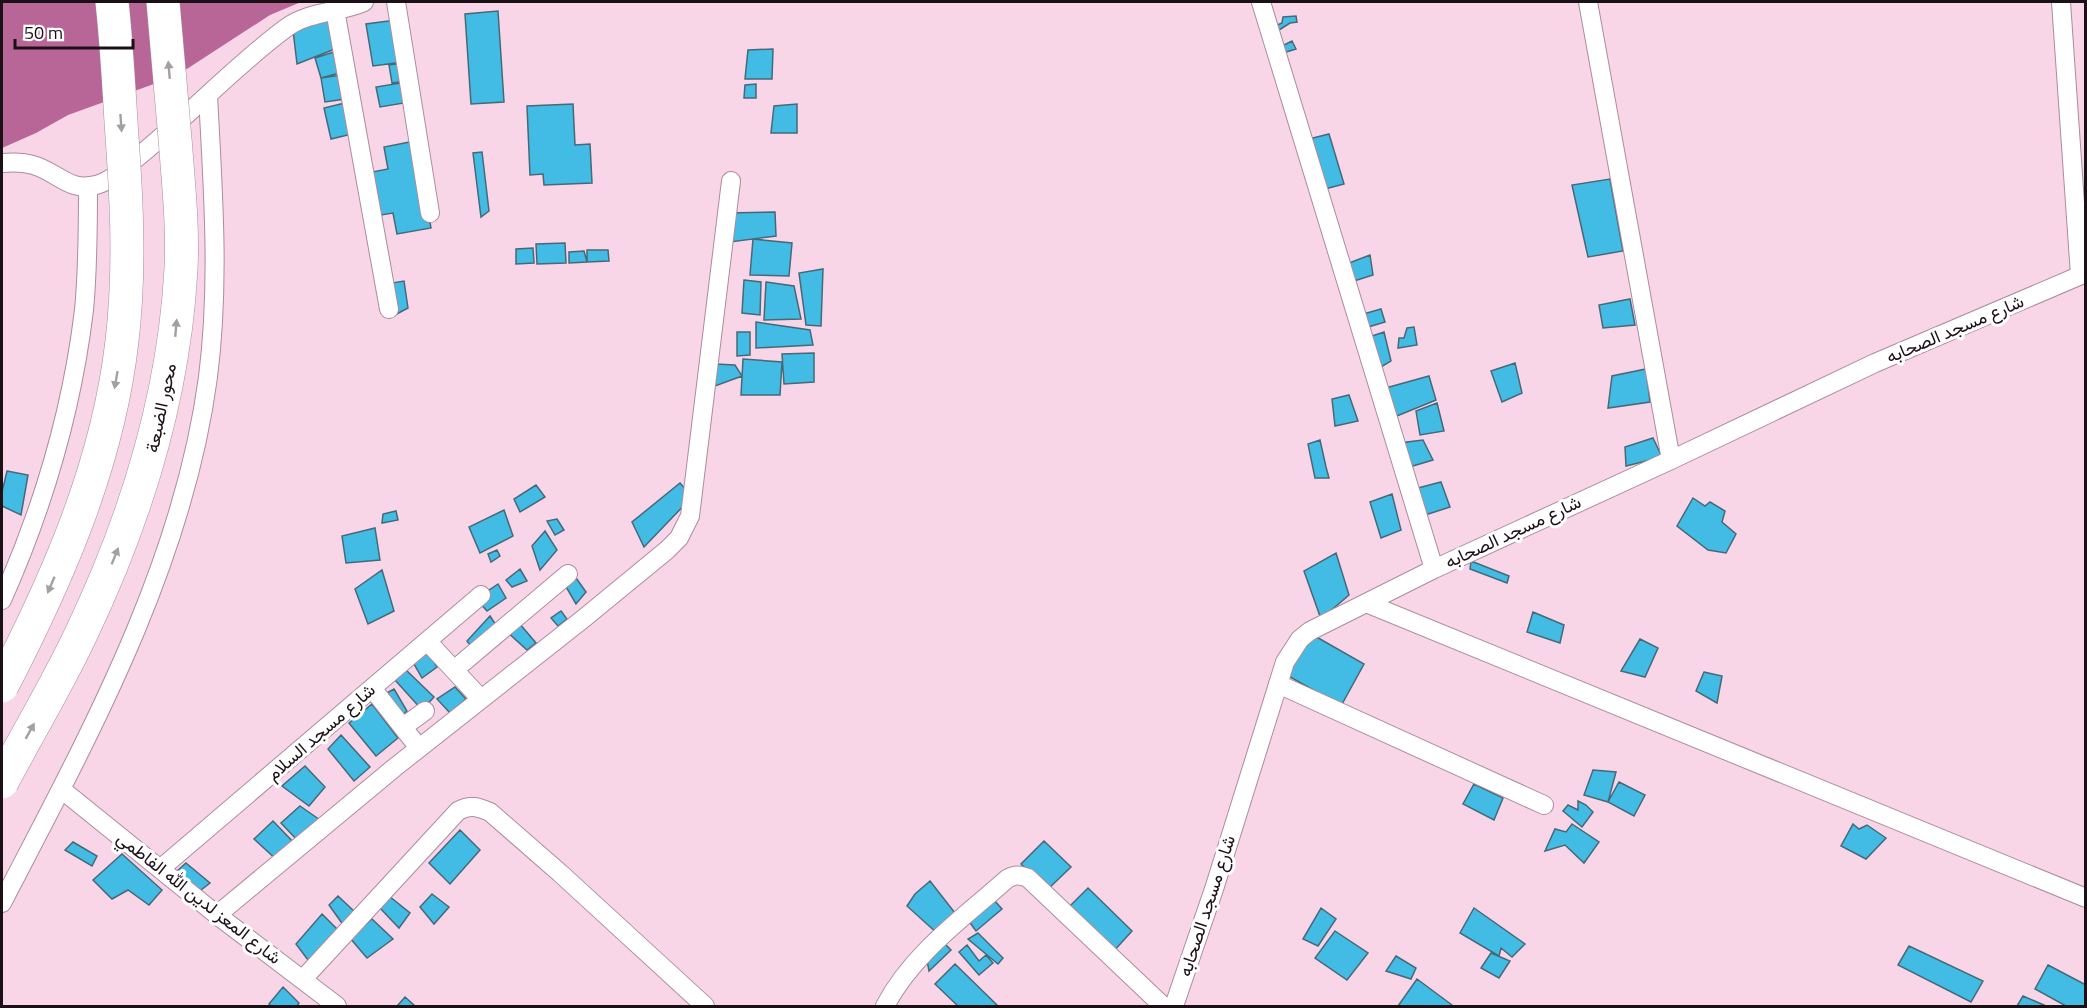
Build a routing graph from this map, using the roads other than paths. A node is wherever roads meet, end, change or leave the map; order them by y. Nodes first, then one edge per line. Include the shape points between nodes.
1 (112, 2) edge
2 (163, 2) edge
3 (364, 2) edge
4 (396, 2) edge
5 (1261, 2) edge
6 (1588, 2) edge
7 (2061, 2) edge
8 (335, 10) junction
9 (208, 96) junction
10 (2, 163) edge
11 (731, 180) dead end
12 (88, 186) junction
13 (430, 213) dead end
14 (2083, 274) edge
15 (389, 309) dead end
16 (1671, 460) junction
17 (1434, 569) junction
18 (568, 574) dead end
19 (481, 595) dead end
20 (2, 600) edge
21 (1366, 603) junction
22 (428, 641) junction
23 (454, 670) junction
24 (1278, 684) junction
25 (2, 686) edge
26 (372, 688) junction
27 (481, 699) junction
28 (425, 711) dead end
29 (403, 727) junction
30 (419, 748) junction
31 (2, 782) edge
32 (61, 789) junction
33 (1544, 805) dead end
34 (160, 869) junction
35 (2085, 898) edge
36 (2, 903) edge
37 (217, 915) junction
38 (303, 979) junction
39 (337, 1006) edge
40 (705, 1006) edge
41 (885, 1006) edge
42 (1163, 1006) edge
43 (1174, 1006) edge

1 -> 25 highway, bridge via 127,206 122,342 112,398 78,522
31 -> 2 highway, محور الضبعة, bridge via 104,584 150,457 164,396 174,345 182,223
3 - 8 street
4 - 13 street
5 - 17 street
6 - 16 street
7 - 14 street
8 - 9 street via 288,26
8 - 15 street
9 - 12 street via 110,179
9 - 32 street via 216,238 214,307 208,377 195,449 176,524 128,650
10 - 12 street via 33,165 69,184
11 - 27 street via 686,527 667,550
12 - 20 street via 84,309 74,374 47,481 24,551
14 - 16 street, شارع مسجد الصحابه via 1875,363
16 - 17 street, شارع مسجد الصحابه
17 - 21 street, شارع مسجد الصحابه
18 - 23 street
19 - 22 street, شارع مسجد السلام
21 - 24 street, شارع مسجد الصحابه via 1300,639 1285,662
21 - 35 street
22 - 23 street
22 - 26 street, شارع مسجد السلام
23 - 27 street
24 - 33 street
24 - 43 street, شارع مسجد الصحابه
26 - 29 street
26 - 34 street, شارع مسجد السلام
27 - 30 street
28 - 29 street
29 - 30 street
30 - 37 street
32 - 34 street, شارع المعز لدين الله الفاطمي
32 - 36 street
34 - 37 street, شارع المعز لدين الله الفاطمي
37 - 38 street, شارع المعز لدين الله الفاطمي
38 - 39 street, شارع المعز لدين الله الفاطمي
38 - 40 street via 458,811 477,807 490,812 560,873
41 - 42 street via 917,959 1007,879 1020,875 1028,878

